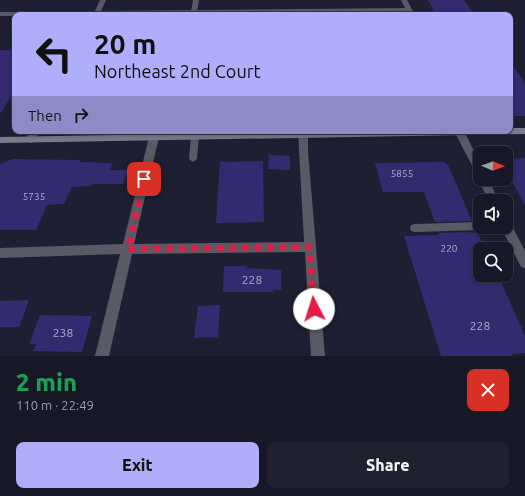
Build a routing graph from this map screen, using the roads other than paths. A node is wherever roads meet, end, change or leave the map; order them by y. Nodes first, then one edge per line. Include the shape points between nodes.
1 (103, 0) edge
2 (196, 0) edge
3 (404, 0) edge
4 (396, 10) edge
5 (98, 12) edge
6 (194, 12) edge
7 (326, 12) edge
8 (410, 12) edge
9 (0, 14) edge
10 (12, 14) edge
11 (513, 131) edge
12 (525, 131) edge
13 (171, 134) edge
14 (267, 134) edge
15 (303, 134) edge
16 (461, 134) edge
17 (33, 135) edge
18 (195, 136) junction
19 (154, 138) junction
20 (0, 140) edge
21 (473, 158) edge
22 (193, 159) dead end
23 (473, 226) edge
24 (415, 228) dead end
25 (510, 234) edge
26 (309, 247) junction
27 (128, 249) junction
28 (0, 253) edge
29 (525, 263) edge
30 (102, 356) edge
31 (318, 356) edge

1 - 5 street
2 - 6 lane
3 - 8 street
4 - 7 street
4 - 8 street
9 - 10 street
11 - 12 main road
13 - 18 main road
13 - 19 main road
14 - 18 main road
15 - 26 street
16 - 21 street
17 - 19 main road
17 - 20 main road
18 - 22 lane
19 - 27 street
23 - 24 lane
25 - 29 street
26 - 27 street
26 - 31 street
27 - 28 street
27 - 30 street

